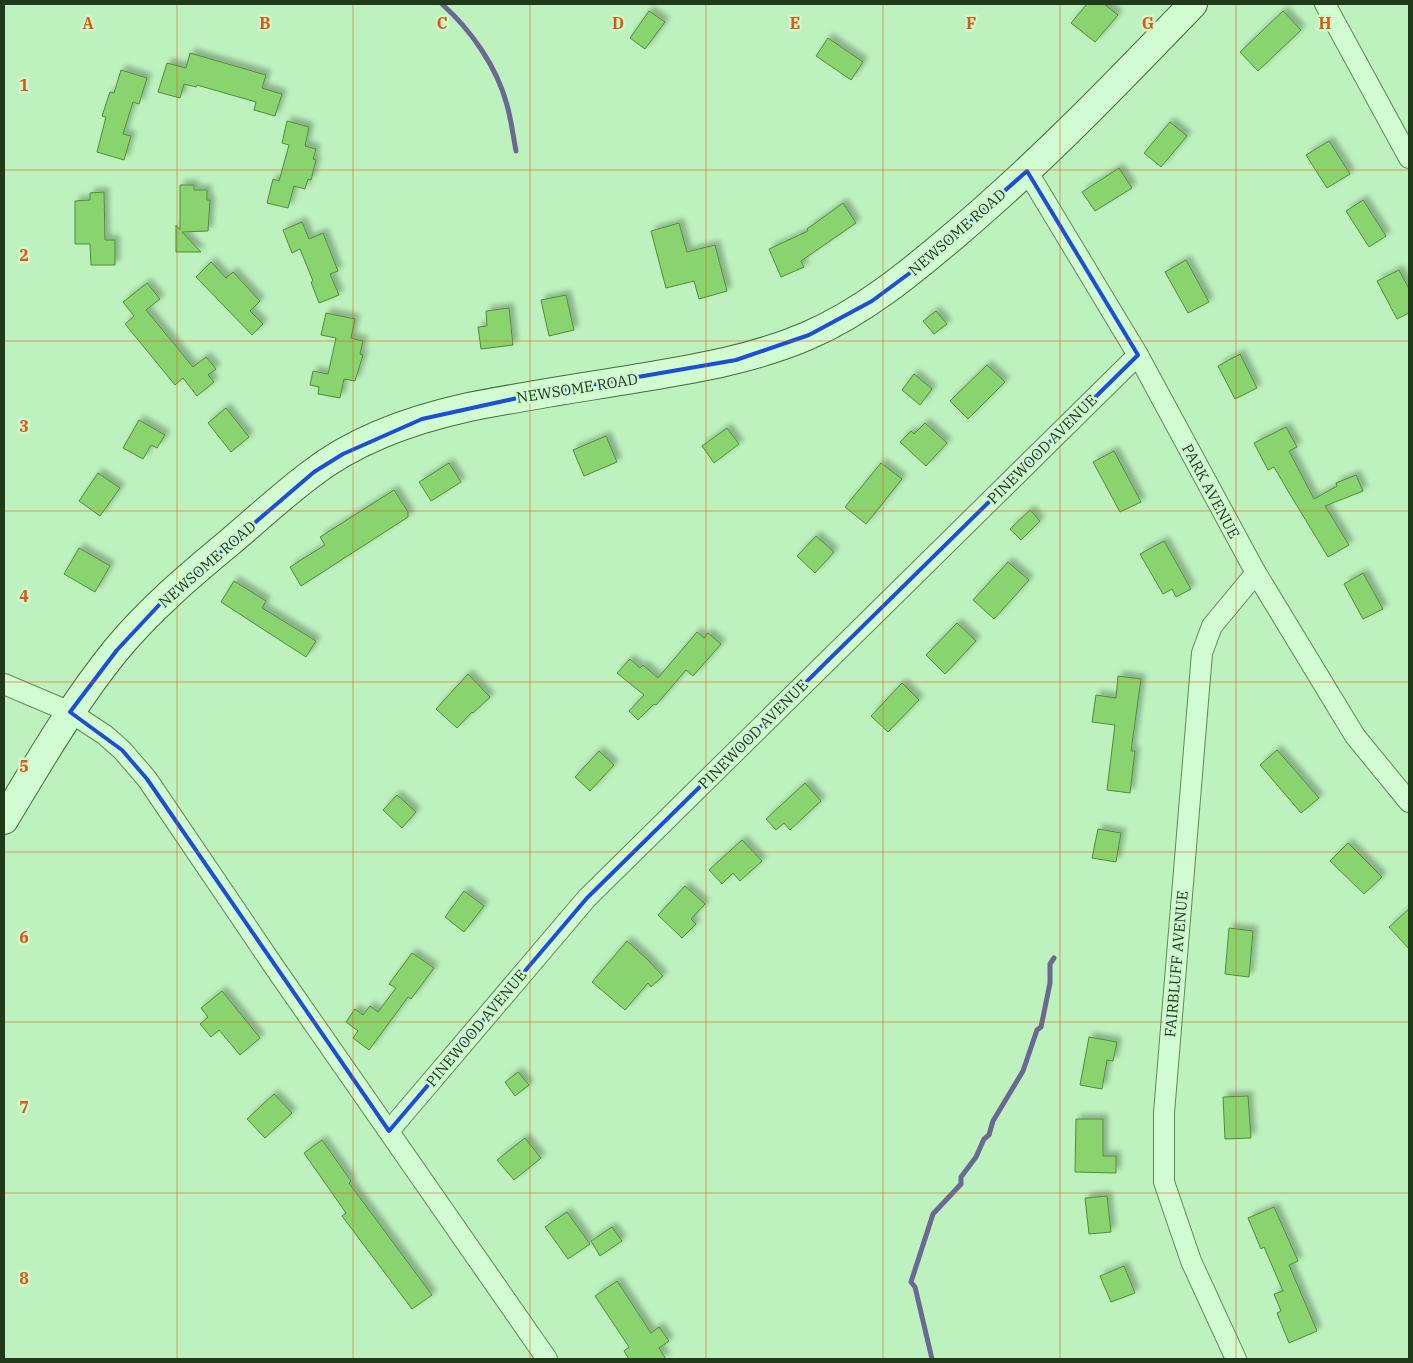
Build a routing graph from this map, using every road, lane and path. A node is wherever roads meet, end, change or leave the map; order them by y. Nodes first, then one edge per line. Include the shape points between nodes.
1 (1193, 4) edge
2 (1325, 4) edge
3 (1409, 158) edge
4 (1027, 171) junction
5 (1138, 355) junction
6 (1256, 573) junction
7 (4, 684) edge
8 (70, 712) junction
9 (1409, 802) edge
10 (4, 820) edge
11 (389, 1131) junction
12 (547, 1359) edge
13 (1236, 1359) edge

1 - 4 street, NEWSOME ROAD
2 - 3 street
4 - 5 street, PARK AVENUE
4 - 8 street, NEWSOME ROAD via 922,264 872,301 809,335 736,360 465,408 422,419 350,450 314,472 173,592 117,650
5 - 6 street, PARK AVENUE
5 - 11 street, PINEWOOD AVENUE via 587,898
6 - 9 street, PARK AVENUE via 1355,736
6 - 13 street, FAIRBLUFF AVENUE via 1212,626 1202,653 1164,1113 1164,1182 1191,1261
7 - 8 street
8 - 10 street, NEWSOME ROAD
8 - 11 street via 105,735 147,779
11 - 12 street

